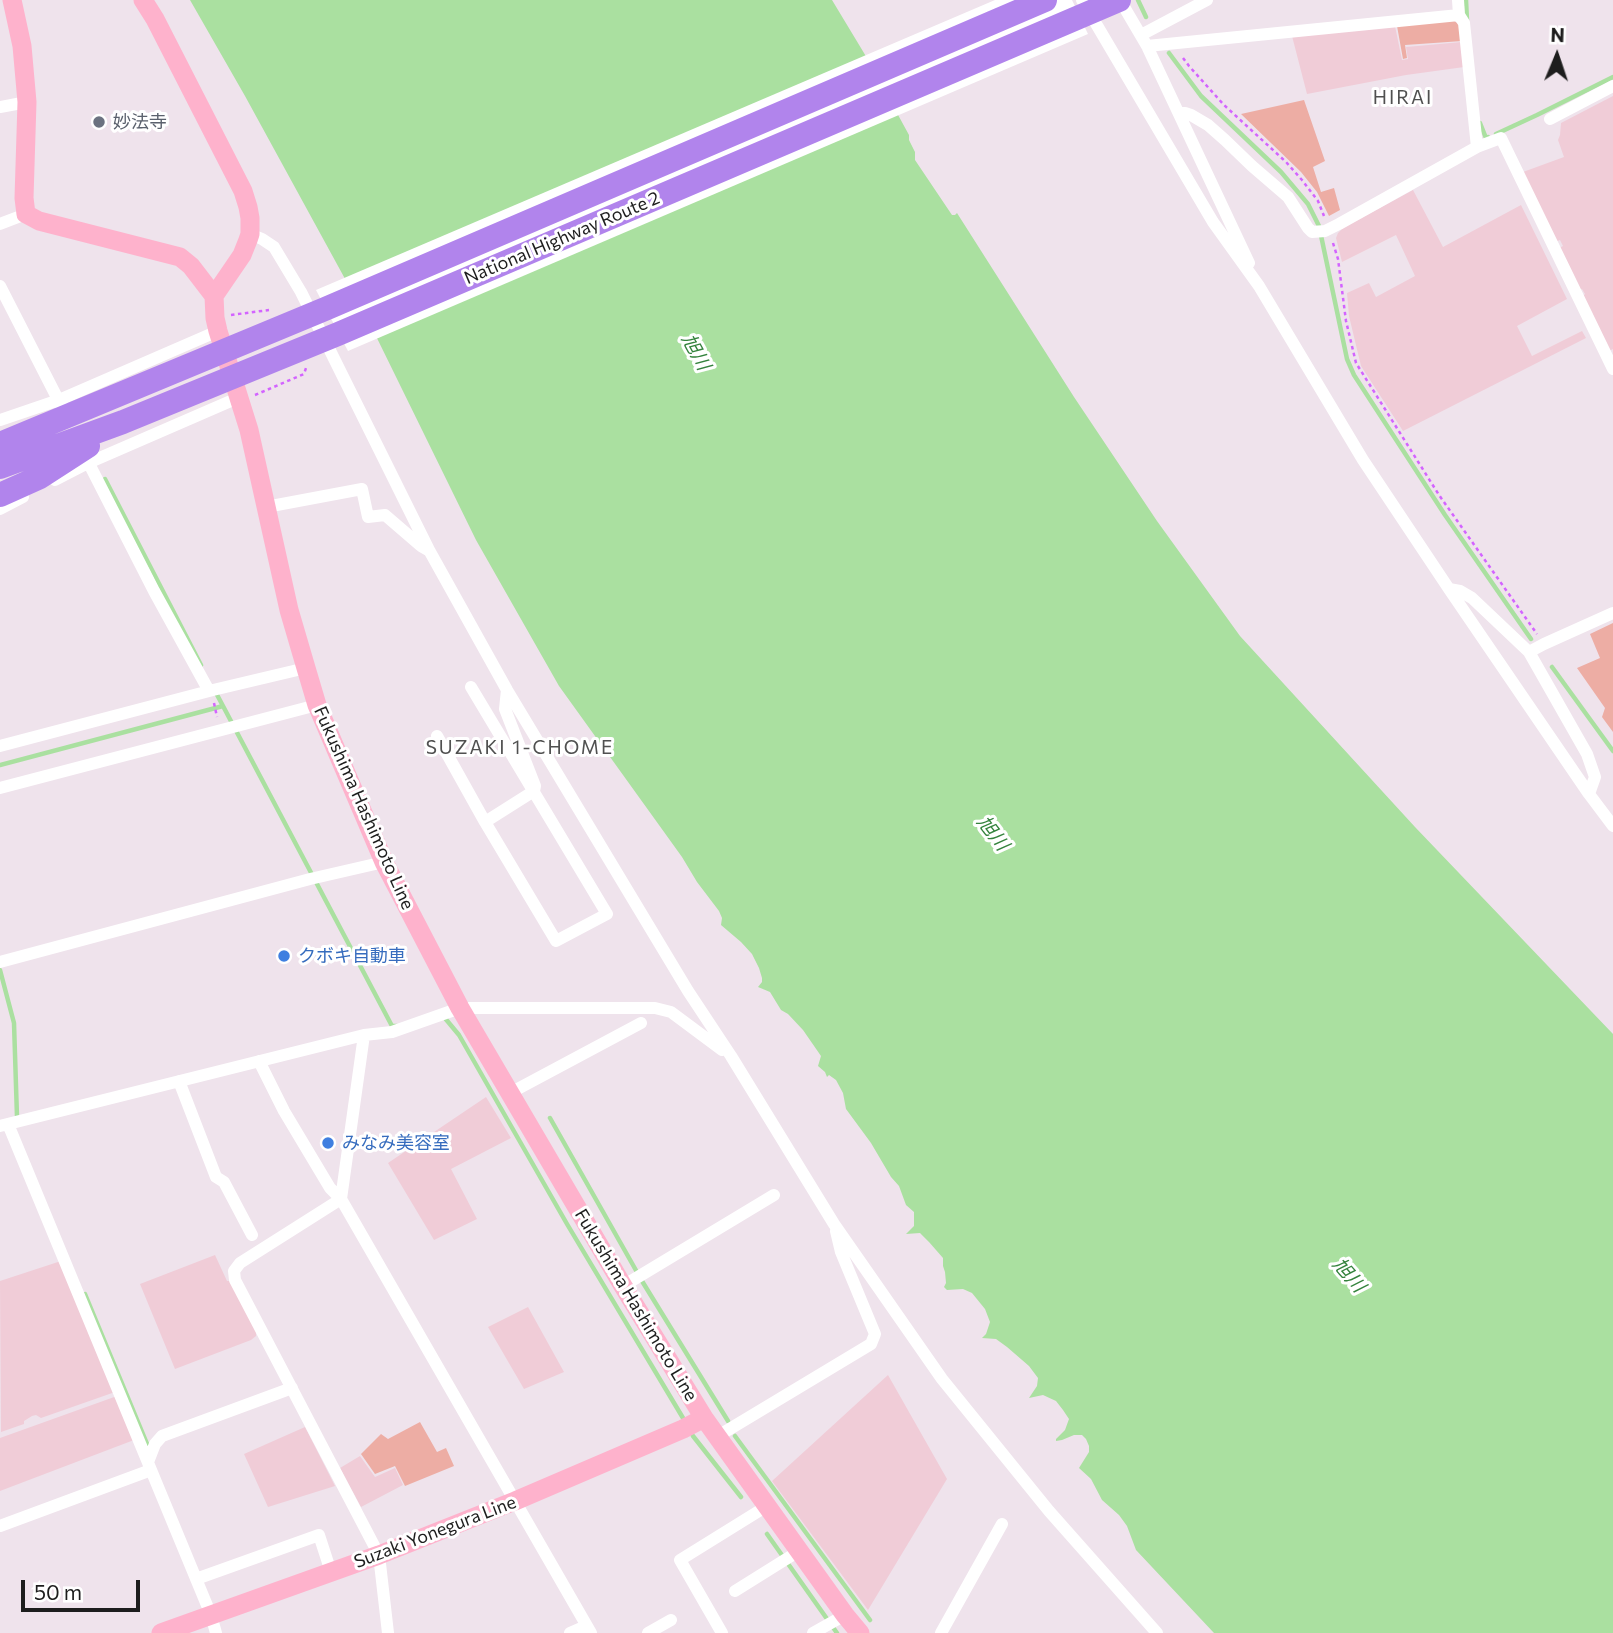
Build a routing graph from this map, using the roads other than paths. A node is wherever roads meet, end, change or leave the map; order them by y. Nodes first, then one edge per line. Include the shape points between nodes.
1 (12, 0) edge
2 (142, 0) edge
3 (1045, 0) edge
4 (1082, 0) edge
5 (1120, 0) edge
6 (1206, 0) edge
7 (1458, 0) edge
8 (1459, 15) junction
9 (1144, 40) junction
10 (1613, 86) edge
11 (27, 102) junction
12 (0, 107) edge
13 (1179, 113) junction
14 (1550, 119) dead end
15 (1477, 146) junction
16 (26, 214) junction
17 (0, 224) edge
18 (250, 234) junction
19 (0, 286) edge
20 (1259, 286) junction
21 (214, 296) junction
22 (218, 331) junction
23 (1613, 369) edge
24 (240, 397) junction
25 (61, 410) junction
26 (0, 420) edge
27 (123, 422) junction
28 (0, 432) edge
29 (0, 444) edge
30 (88, 463) junction
31 (0, 467) edge
32 (0, 495) edge
33 (266, 507) junction
34 (0, 509) edge
35 (429, 550) junction
36 (1449, 589) junction
37 (1613, 613) edge
38 (1529, 652) junction
39 (306, 668) junction
40 (471, 687) dead end
41 (507, 690) junction
42 (213, 694) junction
43 (317, 705) junction
44 (437, 736) dead end
45 (0, 746) edge
46 (0, 788) edge
47 (534, 791) junction
48 (1589, 794) junction
49 (485, 822) junction
50 (1613, 826) edge
51 (384, 862) junction
52 (0, 962) edge
53 (449, 1013) junction
54 (641, 1023) dead end
55 (364, 1035) junction
56 (731, 1056) junction
57 (259, 1061) junction
58 (179, 1081) junction
59 (510, 1093) junction
60 (4, 1125) edge
61 (774, 1195) dead end
62 (341, 1199) junction
63 (834, 1224) junction
64 (252, 1235) dead end
65 (634, 1279) junction
66 (292, 1388) junction
67 (704, 1418) junction
68 (718, 1436) junction
69 (150, 1460) junction
70 (515, 1501) junction
71 (767, 1506) junction
72 (1002, 1524) dead end
73 (0, 1526) edge
74 (379, 1555) junction
75 (790, 1556) junction
76 (331, 1572) junction
77 (199, 1578) junction
78 (735, 1591) dead end
79 (671, 1620) dead end
80 (835, 1620) junction
81 (214, 1624) edge
82 (588, 1629) edge
83 (160, 1633) edge
84 (388, 1633) edge
85 (570, 1633) edge
86 (648, 1633) edge
87 (722, 1633) edge
88 (813, 1633) edge
89 (860, 1633) edge
90 (941, 1633) edge
91 (1157, 1633) edge

1 - 11 main road
2 - 18 main road via 243,191
3 - 25 highway, National Highway Route 2 via 325,309
4 - 20 street via 1213,222
5 - 9 street
5 - 27 highway, National Highway Route 2
6 - 9 street
7 - 8 street
8 - 9 street via 1174,43
8 - 15 street via 1464,23
9 - 13 street
10 - 14 street
11 - 12 street
11 - 16 main road
13 - 15 street via 1208,125 1277,186 1312,232 1324,230
13 - 20 street
15 - 23 street via 1501,138
16 - 17 street
16 - 21 main road via 180,257
18 - 21 main road
18 - 35 street via 274,247 301,292
19 - 25 street
20 - 36 street via 1363,460
21 - 22 main road, Fukushima Hashimoto Line
22 - 24 main road, Fukushima Hashimoto Line
22 - 25 street
24 - 30 street
24 - 33 main road, Fukushima Hashimoto Line
25 - 26 street
25 - 28 highway
25 - 29 highway, National Highway Route 2
25 - 30 street
27 - 31 highway, National Highway Route 2
27 - 32 highway via 40,477
30 - 34 street
30 - 42 street
33 - 35 street via 362,489 368,517 385,515
33 - 39 main road, Fukushima Hashimoto Line
35 - 41 street
36 - 38 street via 1472,598
36 - 48 street
37 - 38 street
38 - 48 street via 1587,754 1595,777
39 - 42 street
39 - 43 main road, Fukushima Hashimoto Line
40 - 47 street
41 - 47 street via 505,709
41 - 56 street
42 - 45 street
43 - 46 street
43 - 51 main road, Fukushima Hashimoto Line
44 - 49 street
47 - 49 street
47 - 49 street via 607,914 556,942
48 - 50 street
51 - 52 street
51 - 53 main road, Fukushima Hashimoto Line
53 - 55 street via 392,1032
53 - 56 street via 655,1008 671,1012
53 - 59 main road, Fukushima Hashimoto Line
54 - 59 street
55 - 57 street
55 - 62 street
56 - 63 street
57 - 58 street
57 - 62 street via 323,1177
58 - 60 street
58 - 64 street via 216,1177 224,1182
59 - 65 main road, Fukushima Hashimoto Line
60 - 69 street
61 - 65 street
62 - 66 street via 234,1271
62 - 70 street
63 - 68 street via 875,1334 872,1344
63 - 91 street via 942,1379 1049,1511
65 - 67 main road, Fukushima Hashimoto Line
66 - 69 street via 162,1436
66 - 74 street
67 - 68 main road, Fukushima Hashimoto Line
67 - 70 main road, Suzaki Yonegura Line
68 - 71 main road, Fukushima Hashimoto Line
69 - 73 street
69 - 77 street
70 - 74 main road, Suzaki Yonegura Line
70 - 82 street
71 - 75 main road, Fukushima Hashimoto Line
71 - 87 street via 680,1560
72 - 90 street
74 - 76 main road, Suzaki Yonegura Line
74 - 84 street
75 - 78 street
75 - 80 main road, Fukushima Hashimoto Line
76 - 77 street via 319,1535
76 - 81 main road, Suzaki Yonegura Line
77 - 81 street
79 - 86 street
80 - 88 street
80 - 89 main road, Fukushima Hashimoto Line
81 - 83 main road, Suzaki Yonegura Line
82 - 85 street

